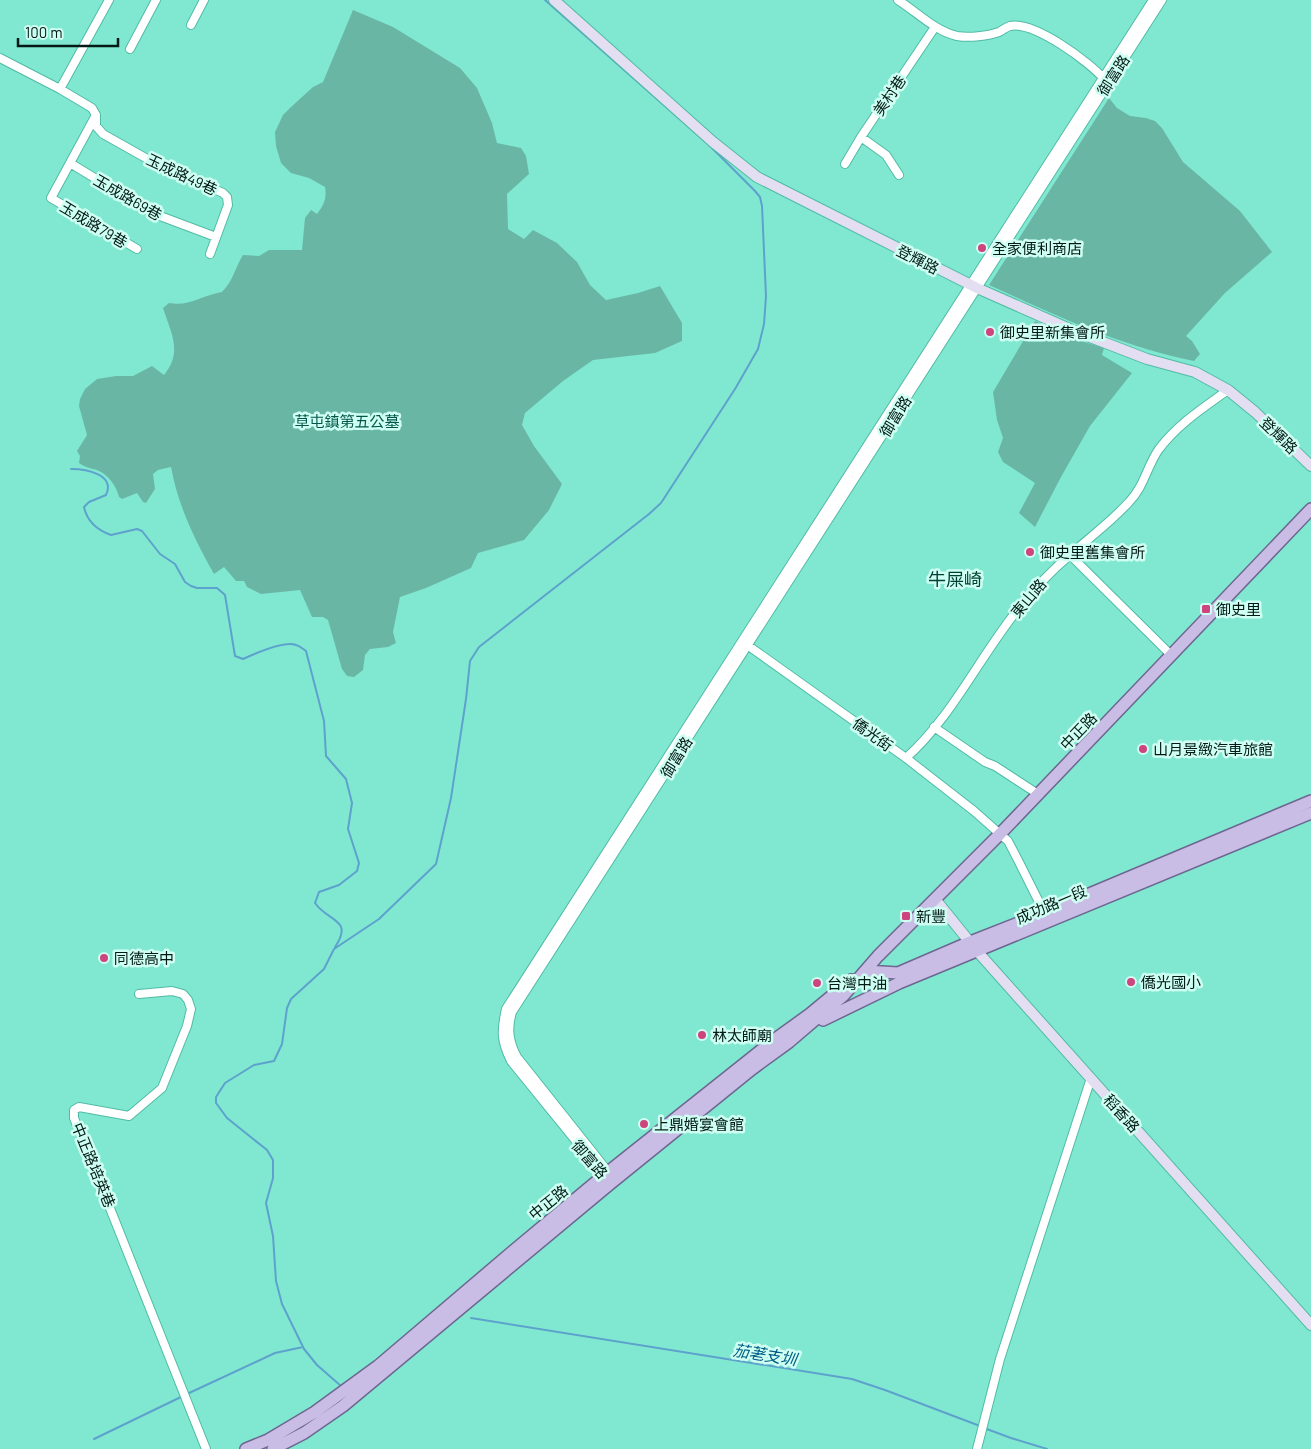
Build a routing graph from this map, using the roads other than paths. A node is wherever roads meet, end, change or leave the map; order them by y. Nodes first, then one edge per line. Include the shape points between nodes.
1 (109, 0) edge
2 (156, 0) edge
3 (204, 0) edge
4 (554, 0) edge
5 (898, 0) edge
6 (1153, 0) edge
7 (1162, 0) edge
8 (191, 25) dead end
9 (935, 27) junction
10 (130, 49) dead end
11 (0, 58) edge
12 (1105, 81) junction
13 (60, 88) junction
14 (96, 115) junction
15 (861, 137) junction
16 (70, 163) junction
17 (845, 164) dead end
18 (899, 175) dead end
19 (216, 237) junction
20 (137, 250) dead end
21 (210, 254) dead end
22 (974, 286) junction
23 (1228, 390) junction
24 (1311, 466) edge
25 (1311, 509) edge
26 (1070, 555) junction
27 (744, 643) junction
28 (1171, 655) junction
29 (934, 727) junction
30 (906, 758) junction
31 (1038, 794) junction
32 (1311, 801) edge
33 (1311, 812) edge
34 (1000, 834) junction
35 (935, 898) junction
36 (1046, 917) junction
37 (974, 946) junction
38 (865, 971) junction
39 (139, 994) dead end
40 (805, 1029) junction
41 (1091, 1078) junction
42 (608, 1177) junction
43 (1311, 1325) edge
44 (206, 1449) edge
45 (246, 1449) edge
46 (273, 1449) edge
47 (977, 1449) edge

1 - 13 street
2 - 10 street
3 - 8 street
4 - 22 street, 登輝路 via 713,142 757,177
5 - 9 street
6 - 12 street, 御富路
7 - 12 street, 御富路
9 - 12 street via 969,37 998,33 1010,26 1025,28 1056,41
9 - 15 street, 美村巷
11 - 13 street
12 - 22 street, 御富路
13 - 14 street via 92,108
14 - 16 street
14 - 19 street, 玉成路49巷 via 96,126 103,134 227,197 228,205
15 - 17 street, 美村巷
15 - 18 street via 886,155
16 - 19 street, 玉成路69巷 via 152,213
16 - 20 street, 玉成路79巷 via 51,198
19 - 21 street, 玉成路49巷
22 - 23 street, 登輝路 via 1072,330 1147,359 1195,372
22 - 27 street, 御富路
23 - 24 street, 登輝路
23 - 26 street, 東山路 via 1178,427 1159,450 1137,493 1102,529
25 - 28 main road, 中正路
26 - 28 street
26 - 29 street, 東山路 via 1045,577 1016,611
27 - 30 street, 僑光街
27 - 42 street, 御富路 via 510,1018 509,1037 517,1057
28 - 31 main road, 中正路
29 - 30 street, 東山路
29 - 31 street
30 - 34 street, 僑光街
31 - 34 main road, 中正路
32 - 36 main road, 成功路一段
33 - 36 main road, 成功路一段
34 - 35 main road, 中正路
34 - 36 street, 僑光街 via 1008,841
35 - 37 street, 稻香路
35 - 38 main road, 中正路
36 - 37 main road, 成功路一段
37 - 38 main road, 成功路一段 via 898,973
37 - 40 main road, 成功路一段
37 - 41 street, 稻香路
38 - 40 main road, 中正路 via 844,995
38 - 42 main road, 中正路 via 774,1040
39 - 44 street, 中正路培英巷 via 172,991 183,994 191,1009 162,1088 129,1116 79,1107 74,1110 74,1118
40 - 42 main road, 中正路
41 - 43 street, 稻香路
41 - 47 street via 1000,1359
42 - 45 main road, 中正路 via 512,1252 378,1366 315,1412
42 - 46 main road, 中正路 via 343,1406 304,1433

